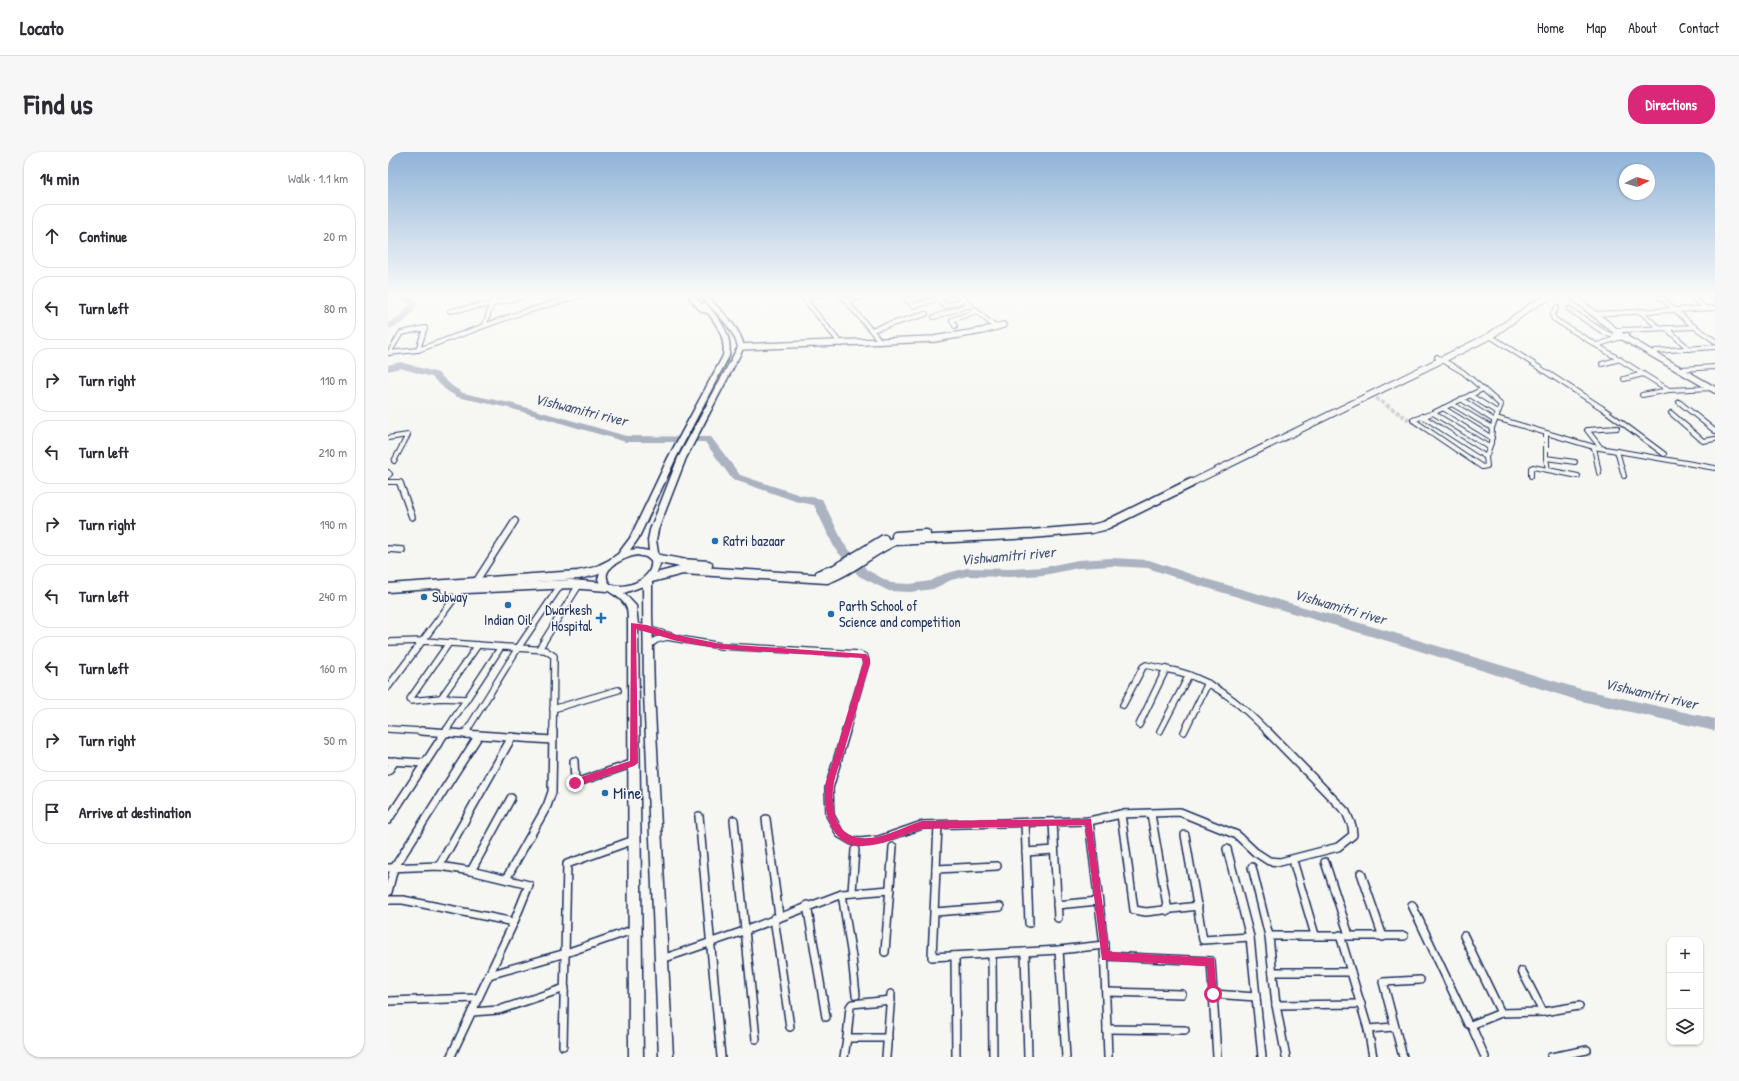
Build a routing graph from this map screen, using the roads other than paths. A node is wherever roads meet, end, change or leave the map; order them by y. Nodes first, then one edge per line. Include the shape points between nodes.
1 (398, 337) edge
2 (422, 337) edge
3 (450, 337) edge
4 (725, 337) edge
5 (738, 337) edge
6 (836, 337) edge
7 (877, 337) edge
8 (943, 337) edge
9 (1485, 337) edge
10 (1490, 337) edge
11 (1585, 337) edge
12 (1620, 337) edge
13 (1626, 337) edge
14 (1627, 337) edge
15 (1676, 337) edge
16 (881, 342) junction
17 (842, 344) junction
18 (1597, 344) junction
19 (741, 347) junction
20 (1715, 347) edge
21 (728, 348) junction
22 (1689, 349) junction
23 (418, 350) junction
24 (1655, 351) junction
25 (389, 353) edge
26 (1440, 358) junction
27 (1620, 359) junction
28 (1602, 364) dead end
29 (1715, 367) edge
30 (1683, 369) junction
31 (1643, 374) junction
32 (1624, 380) dead end
33 (1714, 388) edge
34 (1483, 389) junction
35 (1669, 390) junction
36 (1470, 395) junction
37 (1642, 395) dead end
38 (1461, 399) junction
39 (1679, 402) dead end
40 (1452, 404) junction
41 (1442, 408) junction
42 (1497, 412) junction
43 (1433, 413) junction
44 (1671, 413) dead end
45 (1422, 416) junction
46 (1496, 419) junction
47 (1492, 428) junction
48 (1617, 428) dead end
49 (1715, 431) edge
50 (1546, 433) junction
51 (388, 438) edge
52 (1492, 438) junction
53 (1714, 440) edge
54 (1489, 447) junction
55 (1594, 447) junction
56 (1601, 448) junction
57 (1617, 451) junction
58 (1664, 454) dead end
59 (1486, 457) junction
60 (1546, 458) junction
61 (394, 461) dead end
62 (1575, 462) dead end
63 (1715, 468) edge
64 (1548, 470) junction
65 (388, 472) edge
66 (1599, 473) dead end
67 (388, 476) edge
68 (1531, 476) dead end
69 (1578, 476) dead end
70 (1624, 476) dead end
71 (388, 482) edge
72 (412, 518) dead end
73 (515, 521) dead end
74 (388, 549) edge
75 (402, 550) dead end
76 (621, 556) junction
77 (654, 558) junction
78 (608, 565) junction
79 (833, 574) junction
80 (648, 579) junction
81 (475, 583) junction
82 (505, 584) junction
83 (579, 585) junction
84 (560, 586) junction
85 (463, 587) junction
86 (388, 588) edge
87 (612, 589) junction
88 (388, 594) edge
89 (633, 625) junction
90 (647, 628) junction
91 (677, 638) junction
92 (424, 641) junction
93 (388, 642) edge
94 (449, 643) junction
95 (478, 645) junction
96 (501, 646) junction
97 (648, 646) junction
98 (518, 648) junction
99 (539, 649) junction
100 (1166, 669) junction
101 (1189, 675) junction
102 (1208, 683) junction
103 (388, 687) edge
104 (618, 690) dead end
105 (441, 698) junction
106 (467, 699) junction
107 (1123, 705) dead end
108 (553, 709) junction
109 (1139, 725) dead end
110 (388, 729) edge
111 (1160, 731) dead end
112 (1184, 732) dead end
113 (445, 733) junction
114 (465, 734) junction
115 (479, 735) junction
116 (512, 737) junction
117 (552, 740) junction
118 (391, 761) edge
119 (574, 761) dead end
120 (634, 763) junction
121 (425, 764) junction
122 (388, 771) edge
123 (511, 798) dead end
124 (1121, 814) junction
125 (1151, 814) junction
126 (699, 816) dead end
127 (766, 819) dead end
128 (388, 820) edge
129 (734, 820) dead end
130 (1088, 821) junction
131 (1053, 822) junction
132 (1025, 823) junction
133 (938, 825) junction
134 (1185, 835) dead end
135 (634, 840) junction
136 (892, 847) dead end
137 (1227, 849) dead end
138 (855, 850) dead end
139 (1054, 850) junction
140 (1026, 852) junction
141 (1325, 862) dead end
142 (1294, 864) dead end
143 (439, 866) junction
144 (997, 866) dead end
145 (1252, 867) dead end
146 (391, 868) edge
147 (936, 869) junction
148 (471, 871) junction
149 (1361, 873) dead end
150 (506, 879) junction
151 (890, 890) junction
152 (388, 892) edge
153 (852, 892) junction
154 (842, 894) junction
155 (388, 900) edge
156 (1098, 901) junction
157 (807, 905) junction
158 (1058, 905) junction
159 (1412, 905) dead end
160 (1198, 906) junction
161 (1000, 907) dead end
162 (1168, 911) junction
163 (935, 912) junction
164 (777, 917) junction
165 (1058, 918) dead end
166 (514, 922) junction
167 (1029, 923) dead end
168 (636, 929) junction
169 (744, 931) junction
170 (1315, 935) junction
171 (1340, 935) junction
172 (1349, 935) junction
173 (1269, 936) junction
174 (1404, 936) dead end
175 (1464, 936) dead end
176 (1250, 937) junction
177 (1383, 937) junction
178 (710, 943) junction
179 (1104, 944) junction
180 (1059, 950) junction
181 (885, 952) dead end
182 (1024, 952) junction
183 (566, 953) junction
184 (992, 955) junction
185 (955, 956) junction
186 (1105, 956) junction
187 (660, 960) junction
188 (1522, 971) dead end
189 (1273, 972) junction
190 (1351, 972) junction
191 (489, 975) junction
192 (1420, 980) dead end
193 (565, 988) junction
194 (1106, 992) junction
195 (1182, 994) dead end
196 (1213, 994) junction
197 (856, 995) dead end
198 (1256, 997) junction
199 (478, 998) junction
200 (388, 1001) edge
201 (1361, 1004) junction
202 (1276, 1005) junction
203 (1579, 1006) dead end
204 (472, 1012) junction
205 (1543, 1012) junction
206 (1501, 1013) junction
207 (826, 1017) dead end
208 (1471, 1025) junction
209 (790, 1027) dead end
210 (1394, 1027) junction
211 (1368, 1028) junction
212 (1107, 1029) junction
213 (1185, 1030) dead end
214 (847, 1038) junction
215 (888, 1038) junction
216 (756, 1039) dead end
217 (563, 1046) dead end
218 (1587, 1050) dead end
219 (451, 1056) edge
220 (636, 1057) edge
221 (666, 1057) edge
222 (721, 1057) edge
223 (844, 1057) edge
224 (886, 1057) edge
225 (956, 1057) edge
226 (993, 1057) edge
227 (1028, 1057) edge
228 (1066, 1057) edge
229 (1108, 1057) edge
230 (1216, 1057) edge
231 (1262, 1057) edge
232 (1286, 1057) edge
233 (1373, 1057) edge
234 (1402, 1057) edge
235 (1484, 1057) edge
236 (1551, 1057) edge

1 - 25 street
2 - 23 street
3 - 23 street
4 - 21 main road
5 - 19 main road
6 - 17 street
7 - 16 street
8 - 16 street
9 - 26 main road
10 - 58 street via 1602,408
11 - 18 street
12 - 18 street
13 - 30 street
14 - 24 street
15 - 22 street
16 - 17 street
17 - 19 street
18 - 27 street
19 - 21 main road via 736,344
19 - 77 main road via 682,458 654,530
20 - 22 street
21 - 76 main road via 634,539
22 - 24 street
23 - 25 street
24 - 30 street
26 - 34 street via 1463,372
26 - 79 main road via 1104,526 1037,534 901,540 877,545
27 - 28 street
27 - 31 street
29 - 30 street
30 - 33 street
31 - 32 street
31 - 35 street
33 - 35 street
34 - 36 street
34 - 42 street via 1501,405
35 - 37 street
36 - 38 street
36 - 42 street
38 - 40 street
38 - 46 street
39 - 49 street
40 - 41 street
40 - 47 street
41 - 43 street
41 - 52 street
42 - 46 street
43 - 45 street
43 - 54 street
44 - 53 street via 1703,441
45 - 59 street
45 - 59 street via 1413,420 1414,422 1482,467 1487,466
46 - 47 street
46 - 50 street
47 - 52 street
48 - 56 street via 1587,430
50 - 55 street
50 - 60 street
51 - 61 street via 408,435
52 - 54 street
54 - 59 street
55 - 56 street
55 - 66 street
56 - 57 street
57 - 63 street
57 - 70 street
60 - 62 street
60 - 64 street
64 - 68 street via 1532,467
64 - 69 street
65 - 67 street
71 - 72 street via 400,482
73 - 81 street
74 - 75 street
76 - 77 main road via 637,552
76 - 78 main road
77 - 79 main road via 681,564
77 - 80 main road via 656,568
78 - 82 main road via 578,575
78 - 87 main road via 602,577 603,583
79 - 80 main road via 824,579 683,570
80 - 87 main road via 633,588
80 - 90 main road
81 - 82 main road
81 - 85 main road
82 - 84 main road
82 - 85 main road
83 - 84 main road
83 - 87 main road
83 - 99 street
84 - 98 street
85 - 86 main road
85 - 88 main road
85 - 92 street
87 - 89 main road via 631,606
89 - 90 street
89 - 120 main road
90 - 91 street
90 - 97 main road
91 - 97 street via 666,637
91 - 133 street via 721,646 864,656 866,663 829,788 830,815 840,834 852,841 860,842 890,838 922,825
92 - 93 street
92 - 94 street
92 - 103 street
94 - 95 street
94 - 105 street via 410,699 411,701
95 - 96 street
95 - 105 street
96 - 98 street
96 - 106 street
97 - 187 main road
98 - 99 street
98 - 114 street
99 - 108 street via 554,656
100 - 101 street
100 - 107 street via 1151,665 1143,667
100 - 109 street
101 - 102 street
101 - 111 street
102 - 112 street
102 - 125 street via 1242,706 1346,812 1352,822 1353,835 1338,847 1280,862 1269,861 1237,835 1180,812
104 - 108 street
105 - 106 street
106 - 113 street
108 - 117 street
110 - 113 street
113 - 114 street
113 - 121 street
114 - 115 street
115 - 116 street
115 - 146 street
116 - 117 street
116 - 143 street
117 - 150 street via 552,792 547,806
118 - 121 street
118 - 122 street
119 - 120 street via 575,783
120 - 135 main road
121 - 128 street
123 - 148 street
124 - 125 street
124 - 130 street
124 - 162 street via 1134,910
125 - 162 street
126 - 178 street
127 - 164 street
129 - 169 street
130 - 131 street
130 - 156 street
131 - 132 street
131 - 139 street
132 - 133 street
132 - 140 street
133 - 147 street
134 - 160 street
135 - 168 main road
135 - 183 street via 567,864
136 - 151 street
137 - 176 street
138 - 153 street
139 - 140 street
139 - 158 street
140 - 167 street
141 - 172 street
142 - 170 street
143 - 146 street
143 - 148 street
144 - 147 street
145 - 173 street
146 - 152 street
147 - 163 street
148 - 150 street
149 - 177 street
150 - 166 street via 529,885
151 - 153 street
151 - 181 street
153 - 154 street
154 - 157 street
154 - 197 street
155 - 166 street via 403,900
156 - 158 street
156 - 179 street
157 - 164 street
157 - 207 street
158 - 165 street
159 - 208 street via 1468,1024
160 - 162 street
160 - 176 street via 1203,940
161 - 163 street
163 - 185 street via 932,957
164 - 169 street
164 - 209 street
166 - 191 street
168 - 183 street
168 - 220 main road
169 - 178 street
169 - 216 street
170 - 171 street
170 - 173 street
171 - 172 street
171 - 190 street
172 - 177 street
173 - 189 street
174 - 177 street
175 - 206 street
176 - 198 street
178 - 187 street
178 - 222 street
179 - 180 street
179 - 186 street
180 - 182 street
180 - 228 street
182 - 184 street
182 - 227 street
183 - 191 street
183 - 193 street
184 - 185 street
184 - 226 street
185 - 225 street
186 - 194 street
186 - 196 street via 1211,961
187 - 221 main road
188 - 205 street
189 - 190 street
189 - 202 street
190 - 201 street
191 - 199 street
192 - 210 street via 1382,982
193 - 204 street via 499,1010
193 - 217 street
194 - 195 street
194 - 212 street
196 - 198 street
196 - 230 street
198 - 231 street
199 - 200 street
199 - 204 street
201 - 202 street
201 - 211 street
202 - 232 street
203 - 205 street
204 - 219 street
205 - 206 street
206 - 208 street
208 - 235 street
210 - 211 street
210 - 234 street
211 - 233 street
212 - 213 street
212 - 229 street
214 - 215 street
214 - 215 street via 852,1004 891,997
214 - 223 street
215 - 224 street
218 - 236 street

